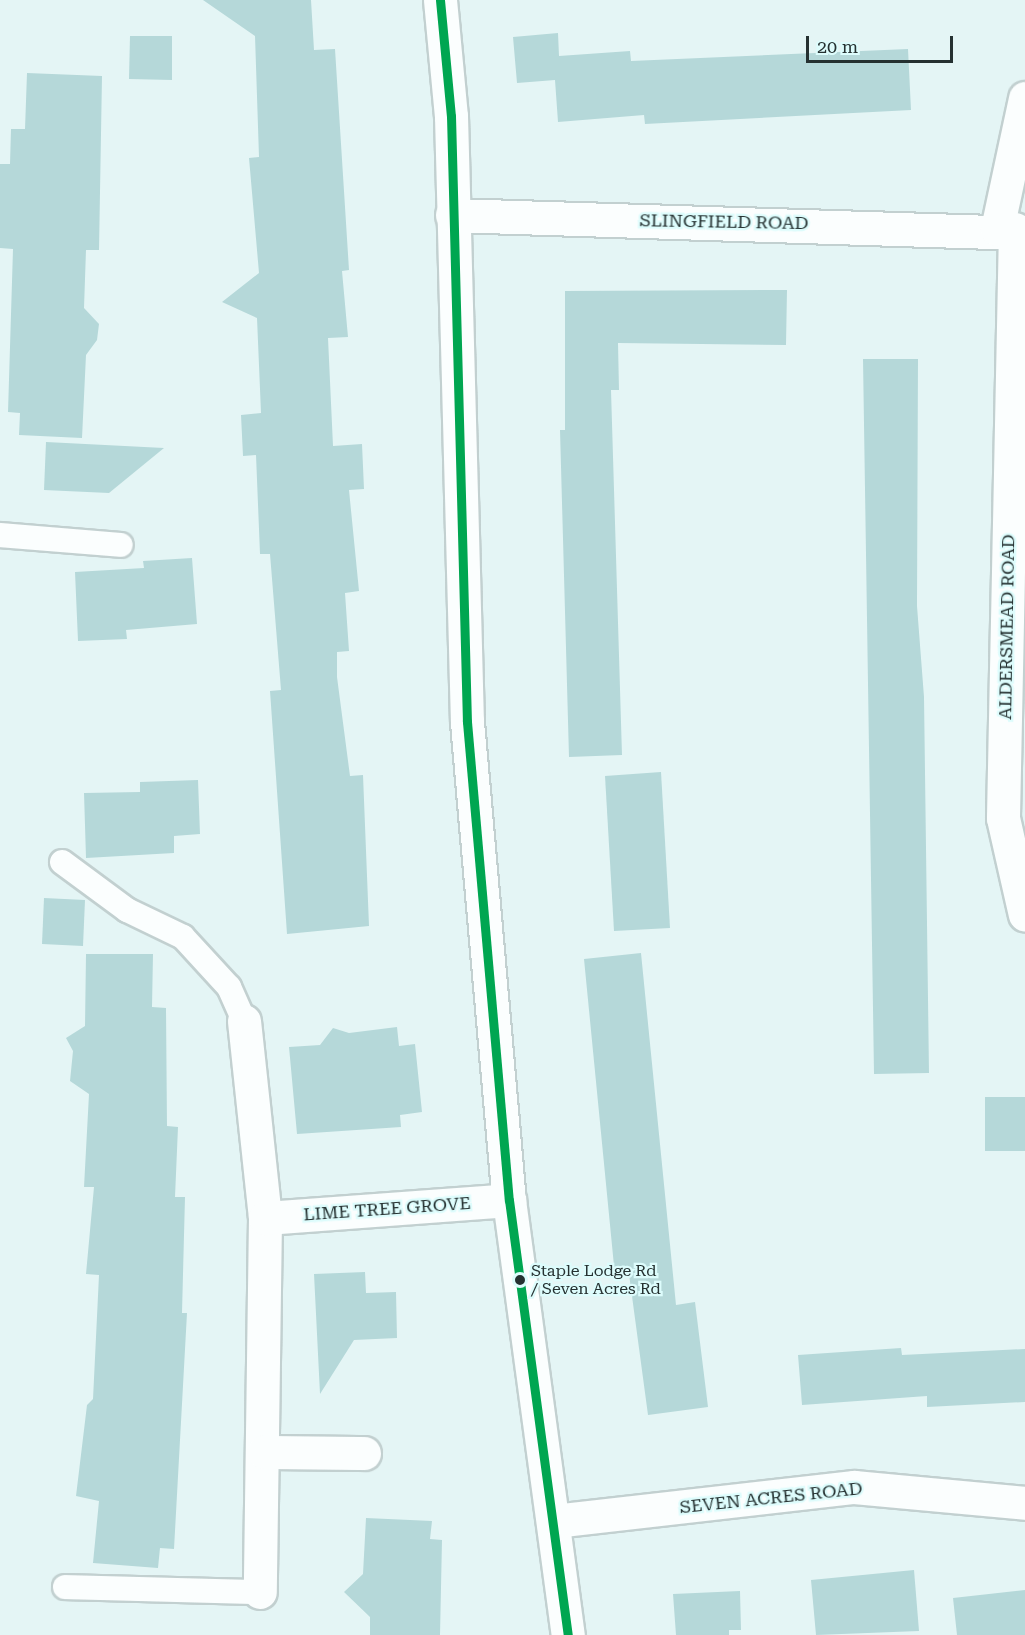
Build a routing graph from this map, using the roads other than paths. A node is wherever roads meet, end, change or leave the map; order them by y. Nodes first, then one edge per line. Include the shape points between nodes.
1 (440, 0) edge
2 (1025, 98) edge
3 (452, 215) junction
4 (1012, 230) edge
5 (0, 535) edge
6 (120, 544) dead end
7 (62, 862) dead end
8 (1025, 915) edge
9 (244, 1021) joint
10 (509, 1200) junction
11 (265, 1218) junction
12 (264, 1452) junction
13 (363, 1453) dead end
14 (1025, 1503) edge
15 (554, 1521) junction
16 (65, 1587) dead end
17 (260, 1592) joint
18 (568, 1635) edge

1 - 3 street via 451,116
2 - 4 street
3 - 4 street, SLINGFIELD ROAD
3 - 10 street via 467,722
4 - 8 street, ALDERSMEAD ROAD via 1003,818
5 - 6 lane
7 - 9 lane via 127,910 183,937 229,987
9 - 11 street
10 - 11 street, LIME TREE GROVE
10 - 15 street
11 - 12 street
12 - 13 street
12 - 17 street
14 - 15 street, SEVEN ACRES ROAD via 854,1487
15 - 18 street
16 - 17 lane

